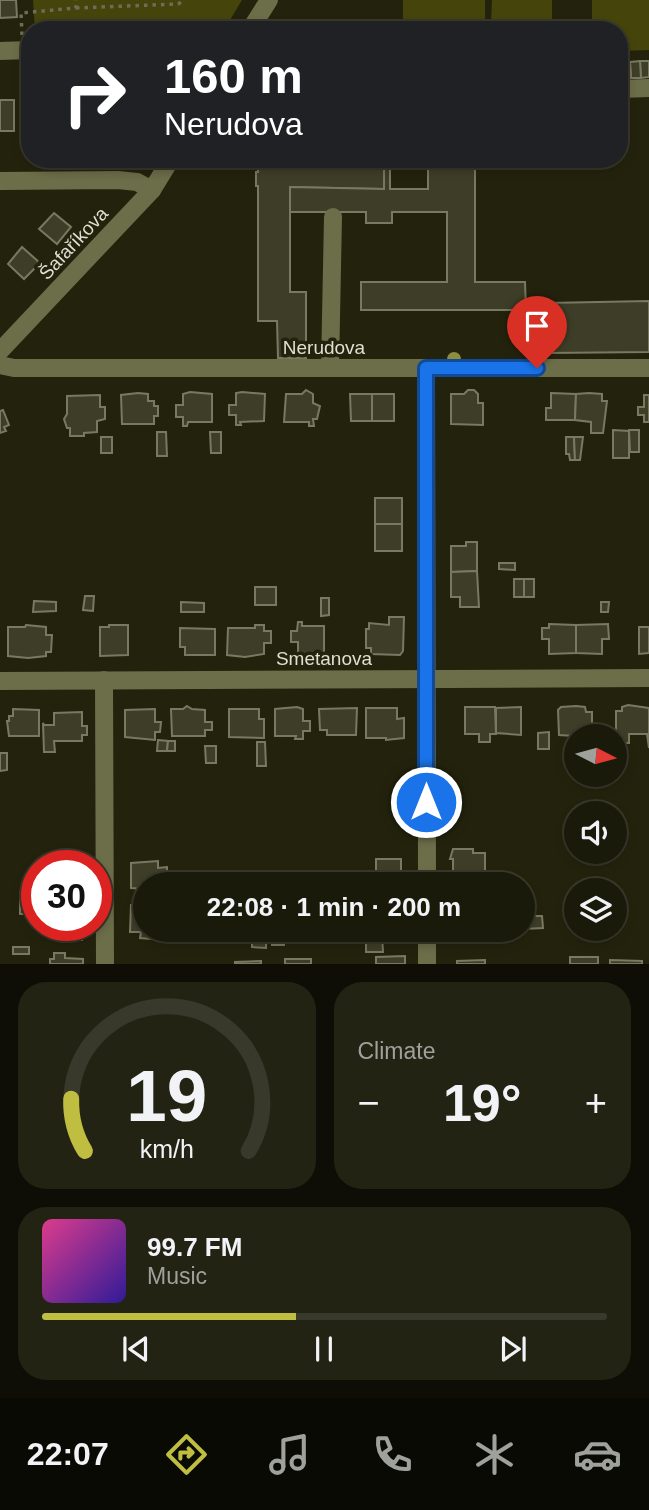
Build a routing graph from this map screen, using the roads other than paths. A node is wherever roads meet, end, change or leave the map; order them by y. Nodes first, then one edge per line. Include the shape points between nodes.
1 (269, 0) edge
2 (256, 21) edge
3 (21, 50) edge
4 (0, 51) edge
5 (649, 88) edge
6 (628, 89) edge
7 (166, 168) edge
8 (0, 181) edge
9 (152, 190) junction
10 (333, 217) dead end
11 (0, 351) edge
12 (0, 365) edge
13 (330, 368) junction
14 (426, 368) junction
15 (649, 368) edge
16 (649, 678) edge
17 (426, 679) junction
18 (104, 680) junction
19 (0, 681) edge
20 (427, 872) edge
21 (427, 942) edge
22 (105, 964) edge
23 (427, 964) edge

1 - 2 street
3 - 4 street
5 - 6 street
7 - 9 street, Šafaříkova
8 - 9 street via 118,180
9 - 11 street, Šafaříkova
10 - 13 street
12 - 13 street, Nerudova
13 - 14 street, Nerudova
14 - 15 street, Nerudova
14 - 17 street
16 - 17 street, Smetanova
17 - 18 street, Smetanova
17 - 20 street
18 - 19 street, Smetanova
18 - 22 street
21 - 23 street

